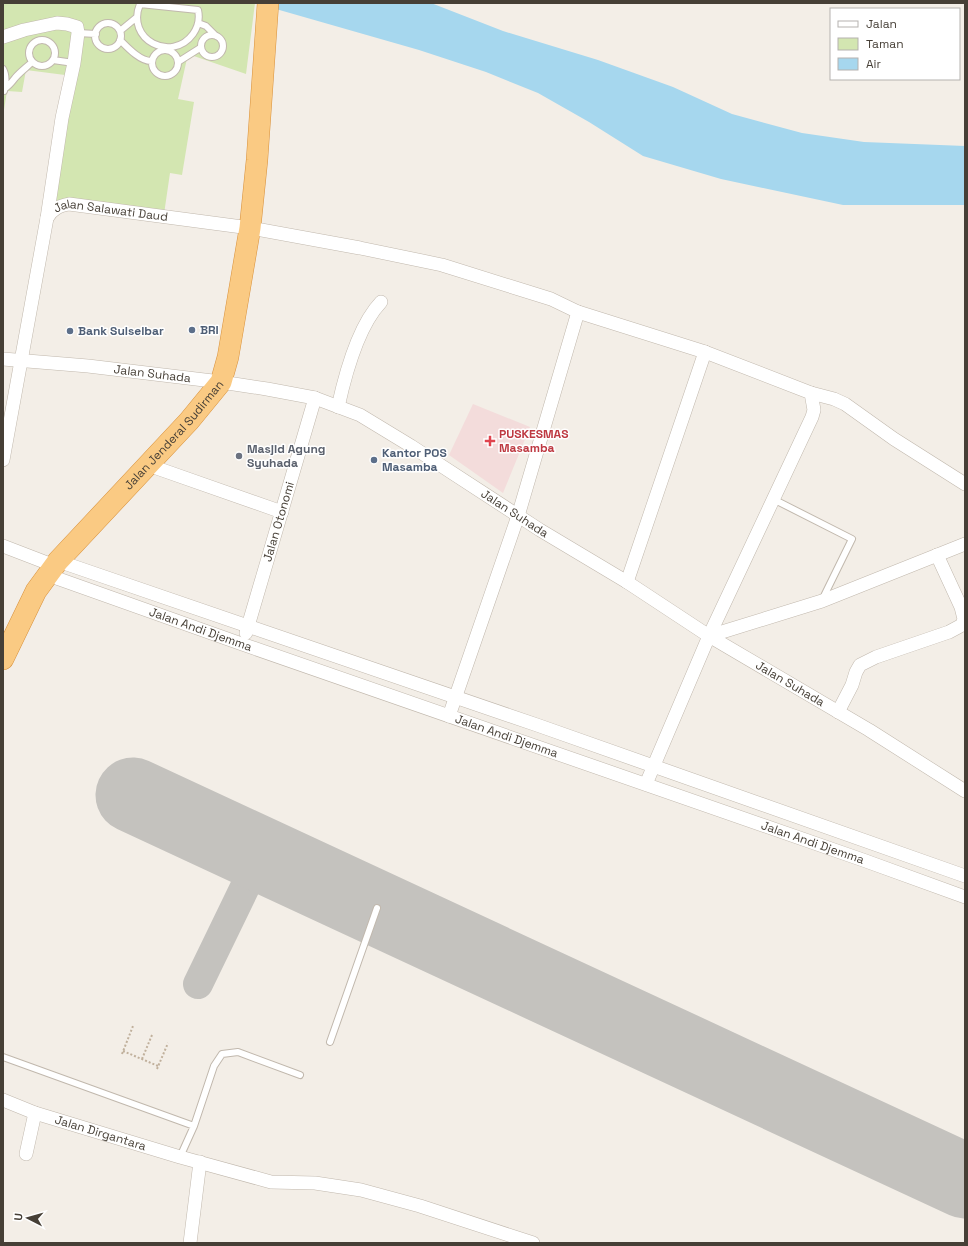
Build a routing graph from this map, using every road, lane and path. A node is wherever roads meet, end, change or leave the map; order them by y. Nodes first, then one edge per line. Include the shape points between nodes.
1 (268, 3) edge
2 (137, 17) junction
3 (198, 23) junction
4 (120, 31) junction
5 (78, 33) junction
6 (96, 34) junction
7 (216, 36) junction
8 (3, 37) edge
9 (120, 40) junction
10 (200, 48) junction
11 (53, 60) junction
12 (152, 61) junction
13 (32, 62) junction
14 (178, 62) junction
15 (74, 63) junction
16 (3, 69) edge
17 (6, 77) junction
18 (15, 78) junction
19 (4, 91) edge
20 (47, 218) junction
21 (250, 228) junction
22 (381, 302) dead end
23 (578, 312) junction
24 (705, 352) junction
25 (3, 359) edge
26 (20, 360) junction
27 (220, 382) junction
28 (810, 394) junction
29 (315, 398) junction
30 (338, 407) junction
31 (3, 460) edge
32 (148, 465) junction
33 (965, 484) edge
34 (773, 499) junction
35 (282, 512) junction
36 (518, 516) junction
37 (965, 544) edge
38 (3, 546) edge
39 (937, 555) junction
40 (54, 566) junction
41 (627, 582) junction
42 (822, 602) junction
43 (248, 626) junction
44 (709, 636) junction
45 (243, 645) junction
46 (3, 659) edge
47 (456, 697) junction
48 (838, 712) junction
49 (449, 716) junction
50 (653, 766) junction
51 (646, 784) junction
52 (965, 791) edge
53 (911, 858) junction
54 (906, 875) junction
55 (965, 876) edge
56 (965, 897) edge
57 (377, 908) dead end
58 (133, 1026) dead end
59 (152, 1035) dead end
60 (330, 1042) dead end
61 (168, 1043) dead end
62 (3, 1058) edge
63 (142, 1059) junction
64 (158, 1066) junction
65 (157, 1069) dead end
66 (300, 1075) dead end
67 (3, 1100) edge
68 (35, 1113) junction
69 (194, 1126) junction
70 (26, 1154) dead end
71 (180, 1157) junction
72 (200, 1162) junction
73 (190, 1243) edge
74 (533, 1243) edge

1 - 21 highway, Jalan Jenderal Sudirman
2 - 3 lane via 136,12 140,4 198,10
2 - 3 lane via 138,27 147,39 167,47 187,41
2 - 4 lane
3 - 7 lane via 206,26
4 - 6 lane via 110,23 97,29
4 - 9 lane
5 - 6 lane
5 - 8 street via 77,27 57,23
5 - 15 street
6 - 9 lane via 97,42 107,49 115,47
7 - 10 lane via 205,37 200,43
7 - 10 lane via 223,43 222,52 218,56 209,58
9 - 12 lane via 146,61
10 - 14 lane
11 - 13 lane via 44,66
11 - 13 lane via 53,46 41,39 30,46 28,55
11 - 15 lane
12 - 14 lane via 157,52 166,50 175,54
12 - 14 lane via 153,70 164,77 176,71
13 - 18 lane
15 - 20 street via 62,118
16 - 17 lane
17 - 18 lane
17 - 19 lane
18 - 19 lane
20 - 21 street, Jalan Salawati Daud via 54,209 69,204
20 - 26 street, Jalan Salawati Daud
21 - 23 street, Jalan Salawati Daud via 442,265 551,299
21 - 27 highway, Jalan Jenderal Sudirman via 228,357
22 - 30 street via 374,309 360,334 342,386
23 - 24 street, Jalan Salawati Daud
23 - 36 street
24 - 28 street, Jalan Salawati Daud
24 - 41 street
25 - 26 street, Jalan Suhada
26 - 27 street, Jalan Suhada
26 - 31 street, Jalan Salawati Daud
27 - 29 street, Jalan Suhada
27 - 32 highway, Jalan Jenderal Sudirman via 189,421
28 - 33 street, Jalan Salawati Daud via 845,404
28 - 34 street via 814,410 812,417
29 - 30 street, Jalan Suhada
29 - 35 street, Jalan Otonomi
30 - 36 street, Jalan Suhada via 360,415
32 - 35 street
32 - 40 highway, Jalan Jenderal Sudirman
34 - 42 lane via 852,539
34 - 44 street
35 - 43 street, Jalan Otonomi
36 - 41 street, Jalan Suhada
36 - 47 street
37 - 39 street
38 - 40 street
39 - 42 street
39 - 48 street via 961,607 964,619 962,625 876,657 860,666
40 - 43 street, Jalan Andi Djemma
40 - 45 street, Jalan Andi Djemma via 59,579
40 - 46 highway, Jalan Jenderal Sudirman via 36,591
41 - 44 street, Jalan Suhada
42 - 44 street
43 - 45 street, Jalan Otonomi
43 - 47 street, Jalan Andi Djemma
44 - 48 street, Jalan Suhada
44 - 50 street
45 - 49 street, Jalan Andi Djemma
47 - 49 street
47 - 50 street, Jalan Andi Djemma
48 - 52 street, Jalan Suhada
49 - 51 street, Jalan Andi Djemma
50 - 51 street
50 - 53 street, Jalan Andi Djemma
51 - 54 street, Jalan Andi Djemma
53 - 54 street
53 - 55 street, Jalan Andi Djemma
54 - 56 street, Jalan Andi Djemma
57 - 60 lane
58 - 63 path via 123,1052
59 - 63 path
61 - 64 path
62 - 69 lane
63 - 64 path
64 - 65 path
66 - 69 lane via 238,1052 222,1054 214,1066
67 - 68 street, Jalan Dirgantara
68 - 70 street
68 - 71 street, Jalan Dirgantara
69 - 71 lane
71 - 72 street, Jalan Dirgantara
72 - 73 street
72 - 74 street, Jalan Dirgantara via 271,1182 315,1183 361,1190 420,1206

